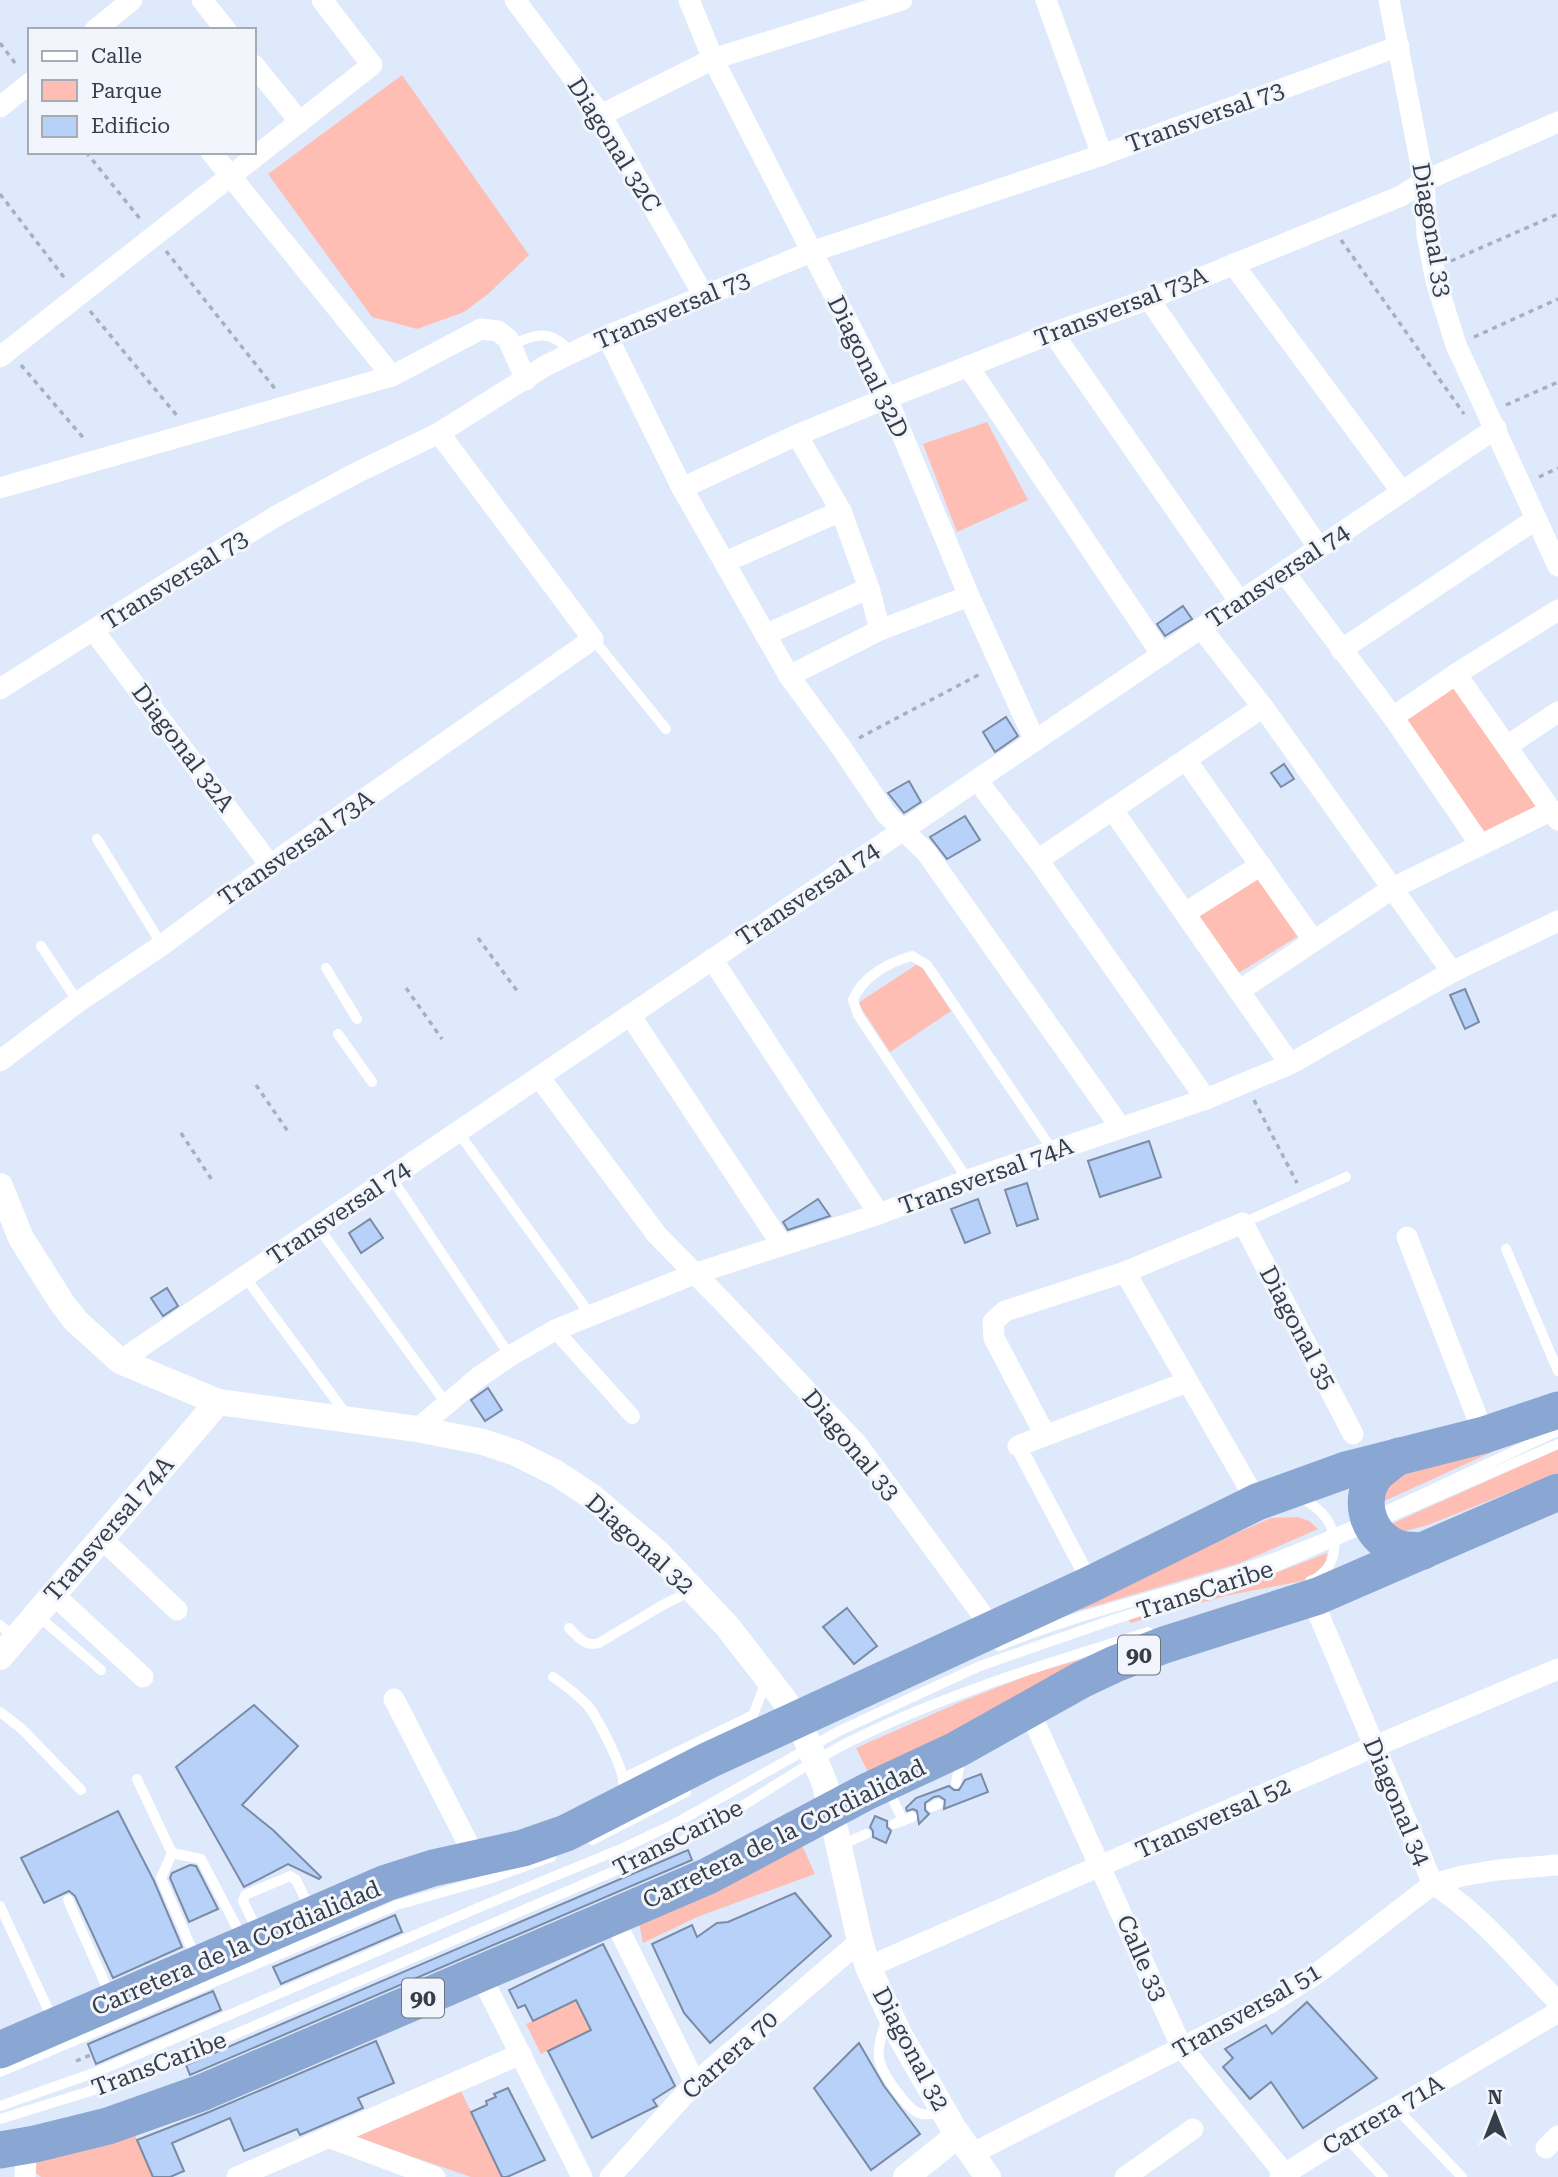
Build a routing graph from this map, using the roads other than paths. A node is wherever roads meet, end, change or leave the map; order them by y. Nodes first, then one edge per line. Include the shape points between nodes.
1 (132, 0) edge
2 (202, 0) edge
3 (322, 0) edge
4 (515, 0) edge
5 (689, 0) edge
6 (902, 0) edge
7 (1046, 0) edge
8 (1389, 0) edge
9 (104, 27) edge
10 (224, 28) edge
11 (1399, 46) junction
12 (713, 59) junction
13 (256, 67) edge
14 (26, 78) edge
15 (0, 107) edge
16 (601, 115) junction
17 (300, 122) junction
18 (1558, 122) edge
19 (213, 154) edge
20 (1102, 155) junction
21 (230, 177) junction
22 (1424, 181) junction
23 (811, 252) junction
24 (1233, 264) junction
25 (704, 296) junction
26 (1149, 299) junction
27 (1053, 332) junction
28 (607, 336) junction
29 (511, 345) junction
30 (571, 353) junction
31 (4, 354) edge
32 (968, 366) junction
33 (392, 376) junction
34 (526, 380) junction
35 (887, 398) junction
36 (1488, 427) junction
37 (439, 433) junction
38 (797, 435) junction
39 (0, 488) edge
40 (682, 488) junction
41 (1402, 492) junction
42 (841, 511) junction
43 (1536, 519) junction
44 (1319, 548) junction
45 (725, 562) junction
46 (1558, 566) edge
47 (1283, 572) junction
48 (869, 588) junction
49 (969, 596) junction
50 (1240, 602) junction
51 (1558, 610) edge
52 (1201, 628) junction
53 (880, 630) junction
54 (94, 631) junction
55 (765, 635) junction
56 (593, 639) junction
57 (1341, 650) junction
58 (1162, 655) junction
59 (1456, 674) junction
60 (789, 676) junction
61 (0, 689) edge
62 (1263, 706) junction
63 (1558, 712) edge
64 (1393, 717) junction
65 (666, 729) dead end
66 (1035, 741) junction
67 (1507, 746) junction
68 (1186, 760) junction
69 (977, 780) junction
70 (1112, 809) junction
71 (1555, 815) edge
72 (903, 830) junction
73 (97, 839) dead end
74 (1479, 844) junction
75 (1038, 860) junction
76 (270, 865) junction
77 (1261, 865) junction
78 (1393, 888) junction
79 (1185, 913) junction
80 (1558, 921) edge
81 (1313, 940) junction
82 (162, 945) junction
83 (41, 946) dead end
84 (712, 959) junction
85 (326, 968) dead end
86 (1452, 972) junction
87 (1239, 990) junction
88 (78, 1002) junction
89 (629, 1016) junction
90 (358, 1019) dead end
91 (338, 1034) dead end
92 (0, 1061) edge
93 (1290, 1064) junction
94 (540, 1077) junction
95 (372, 1082) dead end
96 (1206, 1099) junction
97 (1121, 1128) junction
98 (458, 1132) junction
99 (1053, 1152) junction
100 (391, 1177) junction
101 (1346, 1177) dead end
102 (968, 1180) junction
103 (0, 1186) edge
104 (879, 1214) junction
105 (1243, 1223) junction
106 (318, 1227) junction
107 (1407, 1237) dead end
108 (782, 1245) junction
109 (1506, 1249) dead end
110 (1125, 1272) junction
111 (694, 1274) junction
112 (245, 1276) junction
113 (592, 1317) junction
114 (555, 1330) junction
115 (510, 1356) junction
116 (121, 1361) junction
117 (1558, 1371) edge
118 (1187, 1382) junction
119 (218, 1402) junction
120 (446, 1403) junction
121 (1558, 1410) edge
122 (632, 1416) dead end
123 (353, 1421) junction
124 (417, 1429) junction
125 (1558, 1431) edge
126 (1353, 1434) dead end
127 (1045, 1435) junction
128 (1484, 1435) junction
129 (1558, 1444) edge
130 (1018, 1446) joint
131 (1399, 1456) junction
132 (1558, 1492) edge
133 (1256, 1502) junction
134 (1369, 1523) junction
135 (101, 1538) junction
136 (1334, 1538) junction
137 (1423, 1551) junction
138 (1091, 1584) junction
139 (693, 1590) junction
140 (1311, 1593) junction
141 (53, 1594) junction
142 (177, 1610) dead end
143 (36, 1614) junction
144 (569, 1628) dead end
145 (1161, 1628) dead end
146 (5, 1640) edge
147 (983, 1642) junction
148 (101, 1670) dead end
149 (1558, 1670) edge
150 (143, 1677) dead end
151 (553, 1677) dead end
152 (768, 1678) junction
153 (394, 1699) dead end
154 (0, 1712) edge
155 (1034, 1721) junction
156 (805, 1738) junction
157 (1373, 1747) junction
158 (956, 1767) junction
159 (137, 1779) dead end
160 (885, 1783) junction
161 (698, 1785) dead end
162 (82, 1790) dead end
163 (621, 1793) junction
164 (832, 1809) junction
165 (903, 1821) dead end
166 (866, 1834) dead end
167 (839, 1846) junction
168 (576, 1847) dead end
169 (565, 1852) dead end
170 (172, 1853) junction
171 (476, 1859) junction
172 (1558, 1865) edge
173 (1101, 1868) junction
174 (1433, 1884) junction
175 (68, 1900) dead end
176 (0, 1906) edge
177 (613, 1917) junction
178 (253, 1941) junction
179 (860, 1941) junction
180 (198, 1964) junction
181 (868, 1967) junction
182 (480, 1974) junction
183 (113, 2001) junction
184 (1558, 2002) edge
185 (1558, 2012) edge
186 (55, 2026) junction
187 (1182, 2048) junction
188 (0, 2050) edge
189 (521, 2054) junction
190 (0, 2072) edge
191 (695, 2083) junction
192 (0, 2106) edge
193 (1396, 2108) junction
194 (0, 2119) edge
195 (1192, 2129) dead end
196 (1345, 2136) junction
197 (328, 2137) junction
198 (965, 2145) junction
199 (20, 2157) edge
200 (1282, 2175) edge
201 (237, 2177) edge
202 (435, 2177) edge
203 (582, 2177) edge
204 (610, 2177) edge
205 (906, 2177) edge
206 (988, 2177) edge
207 (1125, 2177) edge
208 (1383, 2177) edge
209 (1462, 2177) edge

1 - 9 street
2 - 10 street
3 - 17 street via 372,65
4 - 16 street, Diagonal 32C
5 - 12 street, Diagonal 32D
6 - 12 street
7 - 20 street
8 - 11 street, Diagonal 33
11 - 20 street, Transversal 73
11 - 22 street, Diagonal 33
12 - 16 street
12 - 23 street, Diagonal 32D
13 - 17 street
14 - 15 street
16 - 25 street, Diagonal 32C
17 - 21 street
18 - 22 street, Transversal 73A
19 - 21 street
20 - 23 street, Transversal 73
21 - 31 street
21 - 33 street
22 - 24 street, Transversal 73A via 1401,196
22 - 36 street, Diagonal 33 via 1434,269
23 - 25 street, Transversal 73
23 - 35 street, Diagonal 32D
24 - 26 street, Transversal 73A
24 - 41 street
25 - 28 street, Transversal 73
26 - 27 street, Transversal 73A
26 - 44 street
27 - 32 street, Transversal 73A
27 - 50 street
28 - 30 street, Transversal 73
28 - 40 street
29 - 30 lane via 546,335
29 - 33 street via 498,331 481,329
29 - 34 street
30 - 34 street, Transversal 73
32 - 35 street, Transversal 73A
32 - 58 street
33 - 39 street
34 - 37 street, Transversal 73
35 - 38 street, Transversal 73A
35 - 49 street, Diagonal 32D
36 - 41 street, Transversal 74
36 - 43 street, Diagonal 33
37 - 54 street, Transversal 73 via 278,515
37 - 56 street
38 - 40 street, Transversal 73A
38 - 42 street
40 - 45 street
41 - 44 street, Transversal 74
42 - 45 street
42 - 48 street
43 - 46 street, Diagonal 33
43 - 57 street
44 - 47 street, Transversal 74
45 - 55 street
47 - 50 street, Transversal 74
47 - 57 street
48 - 53 street
48 - 55 street
49 - 53 street
49 - 66 street, Diagonal 32D
50 - 52 street, Transversal 74
51 - 59 street
52 - 58 street, Transversal 74
52 - 62 street
53 - 60 street
54 - 61 street, Transversal 73
54 - 76 street, Diagonal 32A
55 - 60 street
56 - 65 lane
56 - 76 street, Transversal 73A
57 - 64 street
58 - 66 street, Transversal 74
59 - 64 street
59 - 67 street
60 - 72 street via 886,814
62 - 68 street
62 - 78 street
63 - 67 street
64 - 74 street
66 - 69 street, Transversal 74
67 - 71 street
68 - 70 street
68 - 77 street
69 - 72 street, Transversal 74
69 - 75 street
70 - 75 street
70 - 79 street
71 - 74 street
72 - 84 street, Transversal 74
72 - 97 street via 926,852
73 - 82 lane
74 - 78 street
75 - 96 street
76 - 82 street, Transversal 73A
77 - 79 street
77 - 81 street
78 - 81 street
78 - 86 street
79 - 87 street
80 - 86 street, Transversal 74A
81 - 87 street
82 - 88 street, Transversal 73A
83 - 88 lane
84 - 89 street, Transversal 74
84 - 104 street
85 - 90 lane
86 - 93 street, Transversal 74A
87 - 93 street
88 - 92 street, Transversal 73A
89 - 94 street, Transversal 74
89 - 108 street
91 - 95 lane
93 - 96 street, Transversal 74A
94 - 98 street, Transversal 74
94 - 111 street, Diagonal 33 via 657,1236
96 - 97 street, Transversal 74A
97 - 99 street, Transversal 74A
98 - 100 street, Transversal 74
98 - 113 lane
99 - 102 street, Transversal 74A
99 - 102 lane via 927,965 912,956 896,960 858,986 852,1000
100 - 106 street, Transversal 74
100 - 115 lane
101 - 105 lane
102 - 104 street, Transversal 74A
103 - 116 street, Diagonal 32 via 21,1238 62,1303
104 - 108 street, Transversal 74A
105 - 110 street
105 - 126 street, Diagonal 35
106 - 112 street, Transversal 74
106 - 120 lane
107 - 128 street
108 - 111 street, Transversal 74A
109 - 117 lane
110 - 118 street
110 - 127 street via 1005,1311 993,1322 994,1338
111 - 113 street, Transversal 74A
111 - 147 street, Diagonal 33 via 857,1444
112 - 116 street, Transversal 74
112 - 123 lane
113 - 114 street, Transversal 74A
114 - 115 street, Transversal 74A
114 - 122 street
115 - 120 street, Transversal 74A
116 - 119 street, Diagonal 32
118 - 127 street
118 - 133 street
119 - 123 street, Diagonal 32
119 - 135 street, Transversal 74A
120 - 124 street, Transversal 74A
121 - 128 highway, Carretera de la Cordialidad
123 - 124 street, Diagonal 32
124 - 139 street, Diagonal 32 via 483,1442 556,1473 626,1524
125 - 134 lane, TransCaribe
127 - 130 street
128 - 131 highway, Carretera de la Cordialidad
129 - 134 lane, TransCaribe
130 - 138 street
131 - 133 highway, Carretera de la Cordialidad
131 - 134 highway via 1377,1474 1369,1488
132 - 137 highway, Carretera de la Cordialidad / 90
133 - 136 lane via 1283,1494 1301,1498 1328,1520
133 - 138 highway, Carretera de la Cordialidad
134 - 136 lane, TransCaribe
134 - 137 highway via 1392,1546
135 - 141 street, Transversal 74A
135 - 142 street
136 - 140 lane, TransCaribe via 1331,1563 1315,1580
136 - 147 lane, TransCaribe via 1225,1575
136 - 156 lane, TransCaribe via 1259,1574 980,1666 859,1720
137 - 140 highway, Carretera de la Cordialidad / 90
138 - 147 highway, Carretera de la Cordialidad
139 - 144 lane via 599,1643 583,1642
139 - 152 street, Diagonal 32
140 - 155 highway via 1214,1647
140 - 157 street, Diagonal 34
140 - 158 highway, Carretera de la Cordialidad / 90 via 1081,1680
141 - 143 street, Transversal 74A
141 - 150 street
143 - 146 street, Transversal 74A
143 - 148 lane
145 - 156 lane, TransCaribe via 1012,1674 845,1744
147 - 156 highway, Carretera de la Cordialidad
149 - 157 street, Transversal 52
151 - 163 lane via 591,1710
152 - 156 street, Diagonal 32
152 - 163 lane via 753,1716
153 - 171 street
154 - 162 lane
155 - 158 highway
155 - 173 street, Calle 33
156 - 163 highway, Carretera de la Cordialidad via 709,1760
156 - 164 street, Diagonal 32
156 - 192 lane, TransCaribe via 676,1822 623,1849 99,2071
156 - 194 lane, TransCaribe via 719,1822 675,1845 182,2057
157 - 173 street, Transversal 52
157 - 174 street, Diagonal 34
158 - 160 highway, Carretera de la Cordialidad / 90
159 - 170 lane
160 - 164 highway, Carretera de la Cordialidad / 90
160 - 165 lane
161 - 168 lane, TransCaribe
163 - 171 highway, Carretera de la Cordialidad via 546,1841
164 - 167 street, Diagonal 32
164 - 177 highway, Carretera de la Cordialidad / 90 via 708,1876
166 - 167 lane
167 - 179 street, Diagonal 32
169 - 190 lane via 397,1905
170 - 178 lane via 201,1859
170 - 180 lane via 161,1878
171 - 178 highway, Carretera de la Cordialidad via 403,1877
172 - 174 street, Transversal 51 via 1497,1870
173 - 181 street, Transversal 52
173 - 187 street, Calle 33
174 - 184 street, Diagonal 34 via 1479,1920
174 - 187 street, Transversal 51 via 1319,1972
175 - 183 lane
176 - 186 lane
177 - 182 highway, Carretera de la Cordialidad / 90
177 - 191 street
178 - 180 highway, Carretera de la Cordialidad
179 - 181 street, Diagonal 32
179 - 191 street, Carrera 70
180 - 183 highway, Carretera de la Cordialidad
181 - 198 street, Diagonal 32
182 - 189 street
182 - 199 highway, Carretera de la Cordialidad / 90 via 201,2093
183 - 186 highway, Carretera de la Cordialidad
185 - 193 street, Carrera 71A
186 - 188 highway, Carretera de la Cordialidad
187 - 198 street, Transversal 51
187 - 200 street, Calle 33
189 - 197 street
189 - 203 street
191 - 204 street, Carrera 70
193 - 196 street, Carrera 71A
193 - 209 lane
195 - 207 street
196 - 200 street, Carrera 71A
196 - 208 lane
197 - 201 street
197 - 202 street
198 - 205 street
198 - 206 street, Diagonal 32

